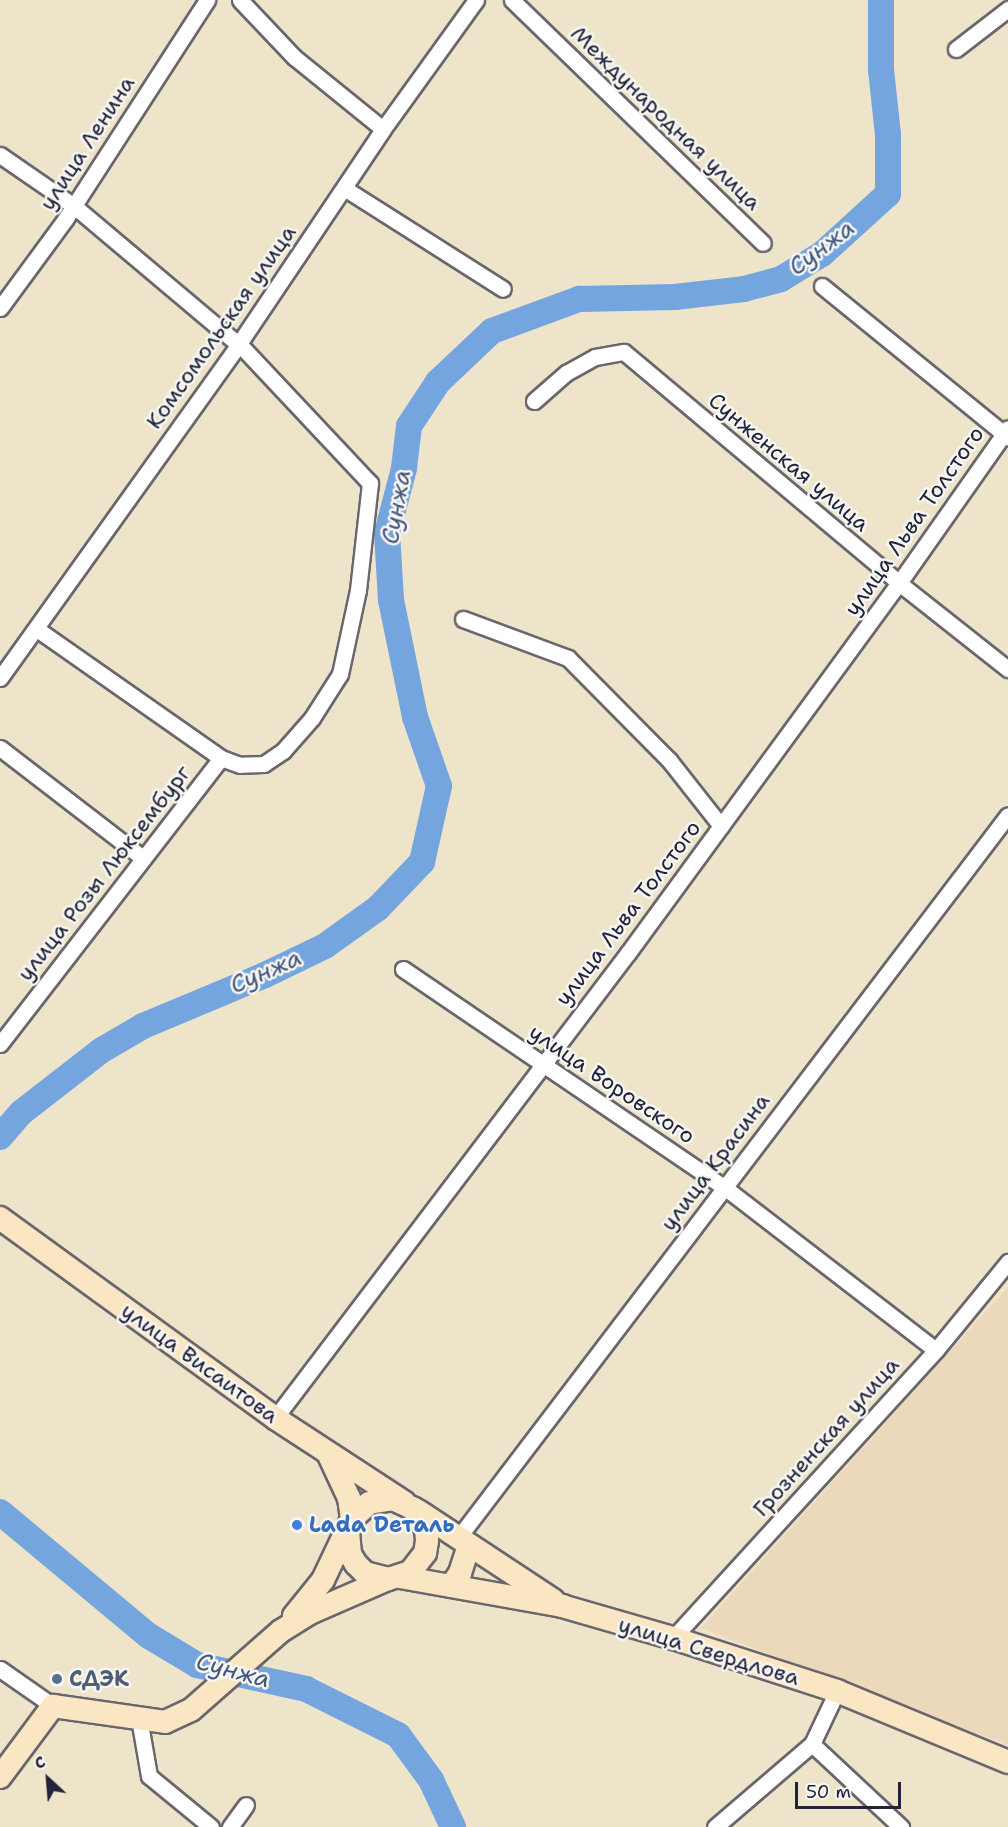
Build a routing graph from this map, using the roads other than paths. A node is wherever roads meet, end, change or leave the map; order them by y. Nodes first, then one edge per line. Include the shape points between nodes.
1 (207, 0) edge
2 (240, 0) edge
3 (476, 0) edge
4 (512, 0) edge
5 (1008, 9) edge
6 (956, 49) dead end
7 (383, 129) junction
8 (0, 155) edge
9 (344, 188) junction
10 (74, 206) junction
11 (763, 243) dead end
12 (822, 286) dead end
13 (503, 289) dead end
14 (0, 308) edge
15 (238, 345) junction
16 (534, 401) dead end
17 (1007, 433) edge
18 (899, 583) junction
19 (463, 619) dead end
20 (37, 629) junction
21 (1008, 669) edge
22 (0, 678) edge
23 (0, 748) edge
24 (221, 758) junction
25 (1008, 815) edge
26 (721, 826) junction
27 (143, 858) junction
28 (404, 969) dead end
29 (0, 1044) edge
30 (542, 1064) junction
31 (724, 1187) junction
32 (1, 1219) edge
33 (1008, 1262) edge
34 (936, 1350) junction
35 (275, 1418) junction
36 (327, 1452) junction
37 (409, 1505) junction
38 (350, 1525) junction
39 (464, 1542) junction
40 (394, 1578) junction
41 (451, 1586) junction
42 (562, 1606) junction
43 (281, 1630) junction
44 (673, 1638) junction
45 (0, 1669) edge
46 (837, 1690) junction
47 (53, 1706) junction
48 (139, 1718) junction
49 (812, 1744) junction
50 (1008, 1762) edge
51 (0, 1777) edge
52 (246, 1805) dead end
53 (211, 1827) edge
54 (230, 1827) edge
55 (715, 1827) edge
56 (901, 1827) edge

1 - 10 street, улица Ленина
2 - 7 street via 294,57
3 - 7 street, Комсомольская улица
4 - 11 street, Международная улица
5 - 6 street
7 - 9 street, Комсомольская улица
8 - 10 street
9 - 13 street
9 - 15 street, Комсомольская улица
10 - 14 street, улица Ленина
10 - 15 street
12 - 17 street
15 - 20 street, Комсомольская улица
15 - 24 street via 370,483 358,590 340,674 312,718 283,751 264,764 240,765
16 - 18 street, Сунженская улица via 566,374 595,357 624,352
17 - 18 street, улица Льва Толстого
18 - 21 street, Сунженская улица
18 - 26 street, улица Льва Толстого
19 - 26 street via 568,658 669,760
20 - 22 street, Комсомольская улица
20 - 24 street
23 - 27 street
24 - 27 street, улица Розы Люксембург
25 - 31 street, улица Красина
26 - 30 street, улица Льва Толстого
27 - 29 street, улица Розы Люксембург
28 - 30 street, улица Воровского
30 - 31 street, улица Воровского
30 - 35 street, улица Льва Толстого
31 - 34 street, улица Воровского
31 - 39 street, улица Красина
32 - 35 street, улица Висаитова
33 - 34 street, Грозненская улица
34 - 44 street, Грозненская улица
35 - 36 street, улица Висаитова
36 - 37 street, улица Висаитова
36 - 38 street via 349,1498
37 - 38 street via 381,1499 369,1503
37 - 39 street, улица Висаитова
37 - 40 street via 424,1524 428,1541 419,1563
38 - 40 street via 350,1554 356,1564 365,1572
38 - 43 street via 323,1580
39 - 41 street via 460,1573
39 - 42 street, улица Висаитова
40 - 41 street, улица Свердлова
40 - 43 street via 312,1612
41 - 42 street, улица Свердлова
42 - 44 street, улица Свердлова
43 - 48 street via 191,1710 165,1722
44 - 46 street, улица Свердлова
45 - 47 street
46 - 49 street
46 - 50 street, улица Свердлова
47 - 48 street
47 - 51 street
48 - 53 street via 149,1776
49 - 55 street
49 - 56 street
52 - 54 street

